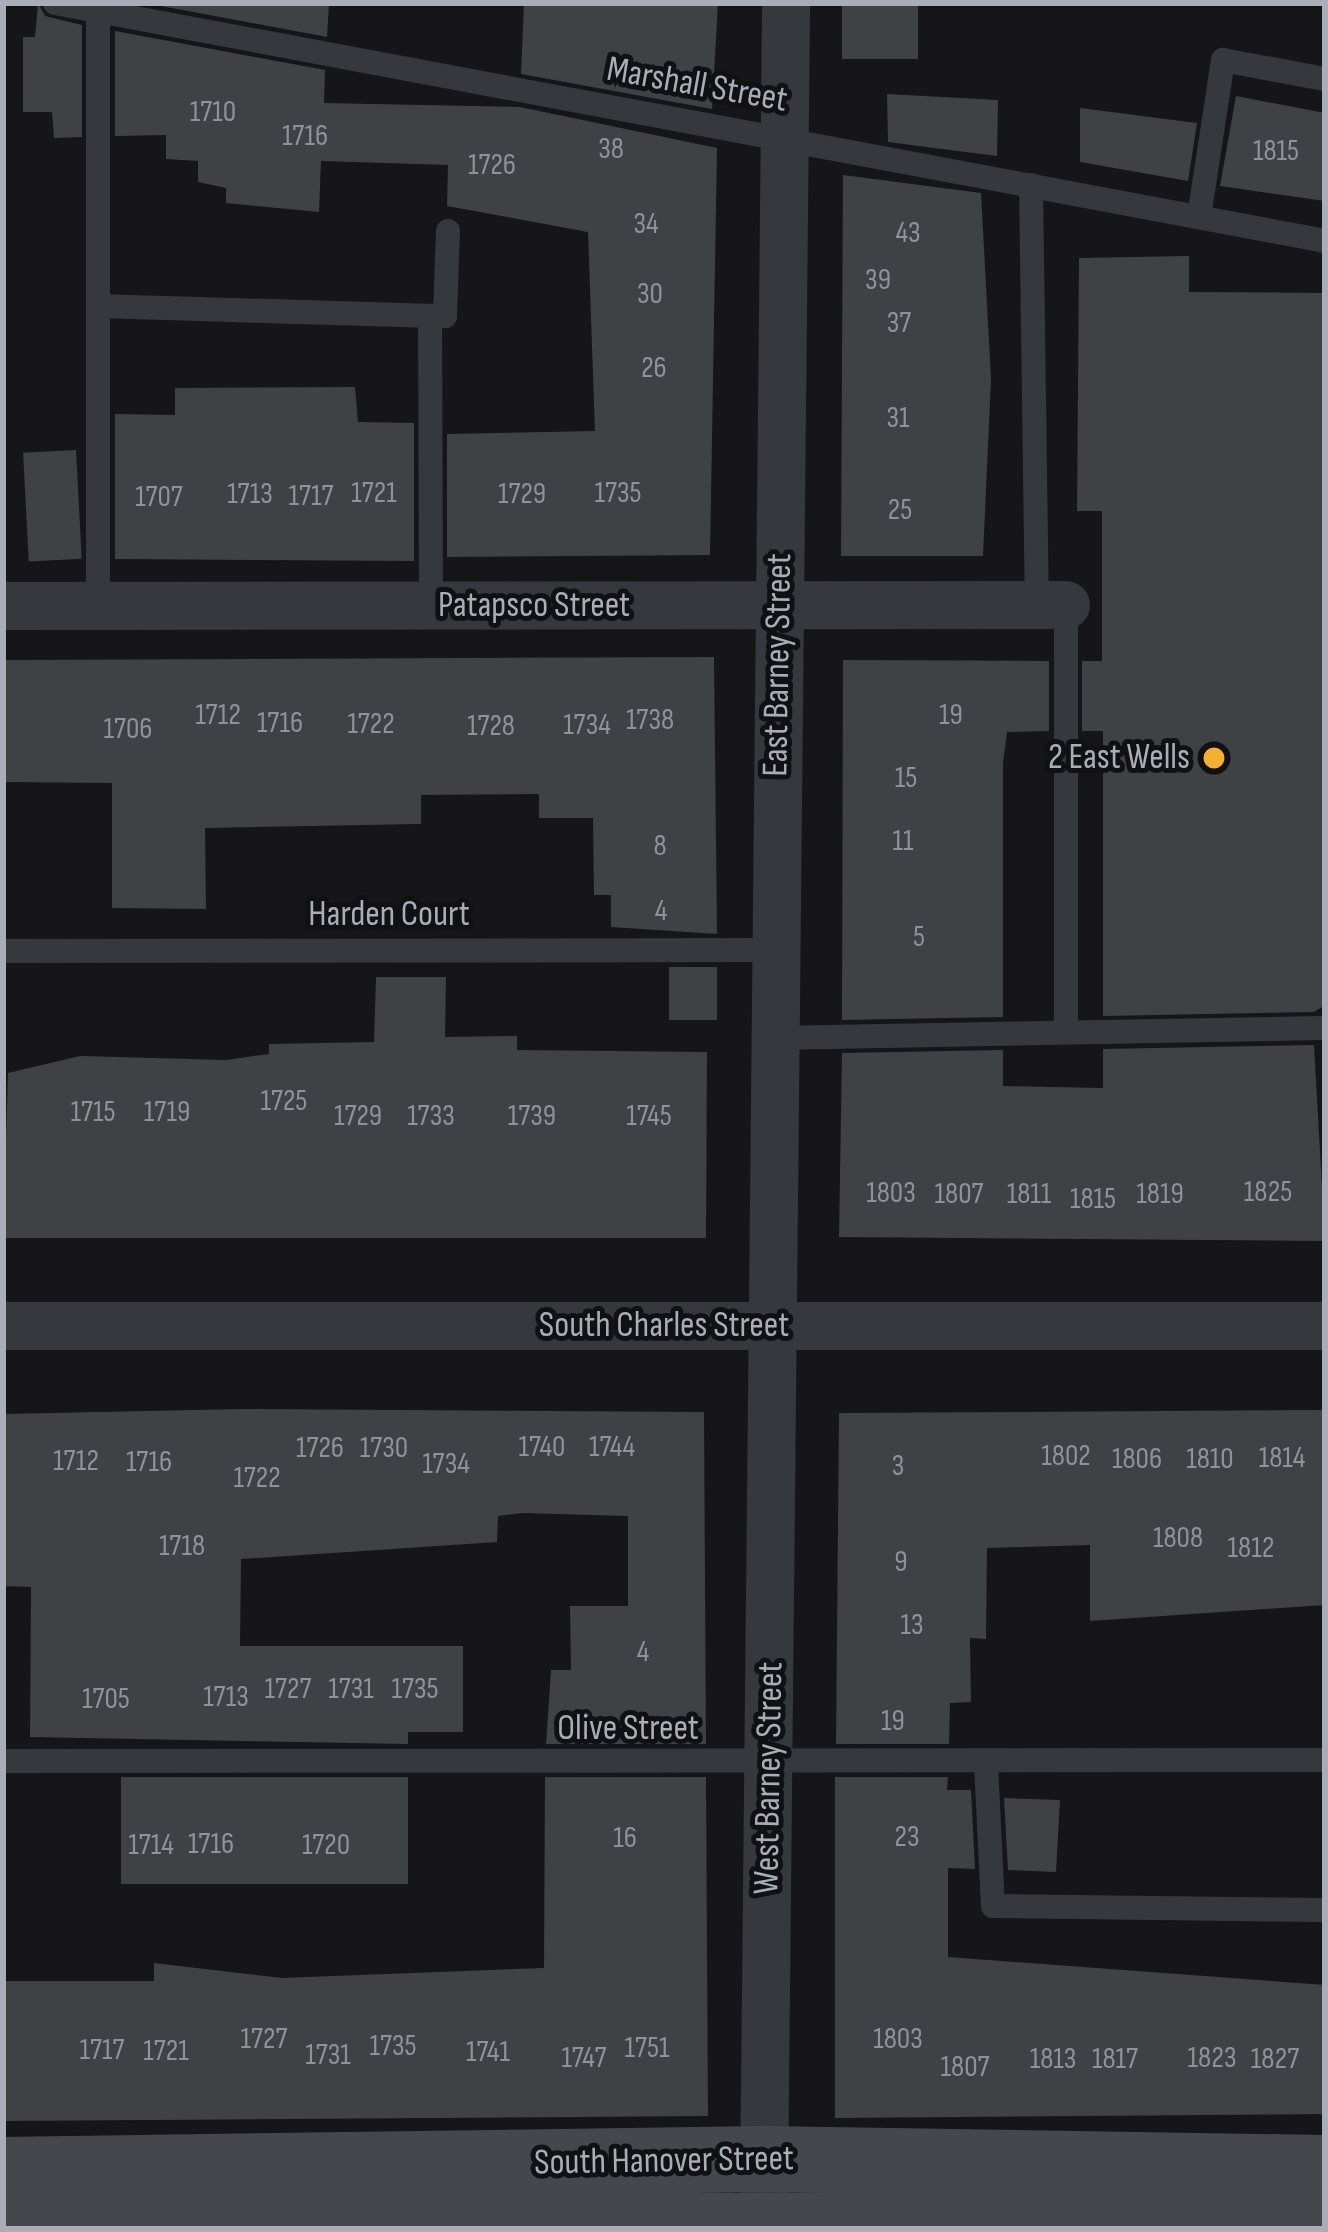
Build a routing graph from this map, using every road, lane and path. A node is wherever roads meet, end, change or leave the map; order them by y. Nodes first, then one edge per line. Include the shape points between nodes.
1 (55, 3) edge
2 (786, 3) edge
3 (98, 11) junction
4 (1325, 79) edge
5 (784, 137) junction
6 (1031, 185) junction
7 (1198, 217) junction
8 (448, 231) dead end
9 (1325, 241) edge
10 (98, 306) junction
11 (430, 316) junction
12 (1052, 604) junction
13 (779, 605) junction
14 (98, 606) junction
15 (431, 606) junction
16 (3, 607) edge
17 (776, 950) junction
18 (3, 951) edge
19 (1325, 1028) edge
20 (1066, 1031) junction
21 (774, 1038) junction
22 (1325, 1325) edge
23 (3, 1326) edge
24 (771, 1326) junction
25 (1325, 1760) edge
26 (3, 1761) edge
27 (986, 1763) junction
28 (770, 1766) junction
29 (1325, 1910) edge
30 (764, 2158) junction
31 (1325, 2168) edge
32 (3, 2170) edge
33 (1325, 2224) edge
34 (763, 2226) edge
35 (3, 2228) edge

1 - 3 lane, Marshall Street
2 - 5 street, East Barney Street
3 - 5 lane, Marshall Street
3 - 10 lane
4 - 7 lane via 1223,60
5 - 6 lane, Marshall Street
5 - 13 street, East Barney Street
6 - 7 lane, Marshall Street
6 - 12 lane
7 - 9 lane, Marshall Street
8 - 11 lane via 445,316
10 - 11 lane
10 - 14 lane
11 - 15 lane
12 - 13 street, Patapsco Street
12 - 20 lane
13 - 15 street, Patapsco Street
13 - 17 street, East Barney Street
14 - 15 street, Patapsco Street
14 - 16 street, Patapsco Street
17 - 18 lane, Harden Court
17 - 21 street, East Barney Street
19 - 20 lane
20 - 21 lane
21 - 24 street, East Barney Street
22 - 24 street, South Charles Street
23 - 24 street, South Charles Street
24 - 28 street, West Barney Street
25 - 27 lane, Olive Street
26 - 28 lane, Olive Street
27 - 28 lane, Olive Street
27 - 29 lane via 993,1906
28 - 30 street, West Barney Street
30 - 31 main road, South Hanover Street
30 - 32 main road, South Hanover Street
30 - 34 street, West Barney Street
33 - 34 main road, South Hanover Street
34 - 35 main road, South Hanover Street

